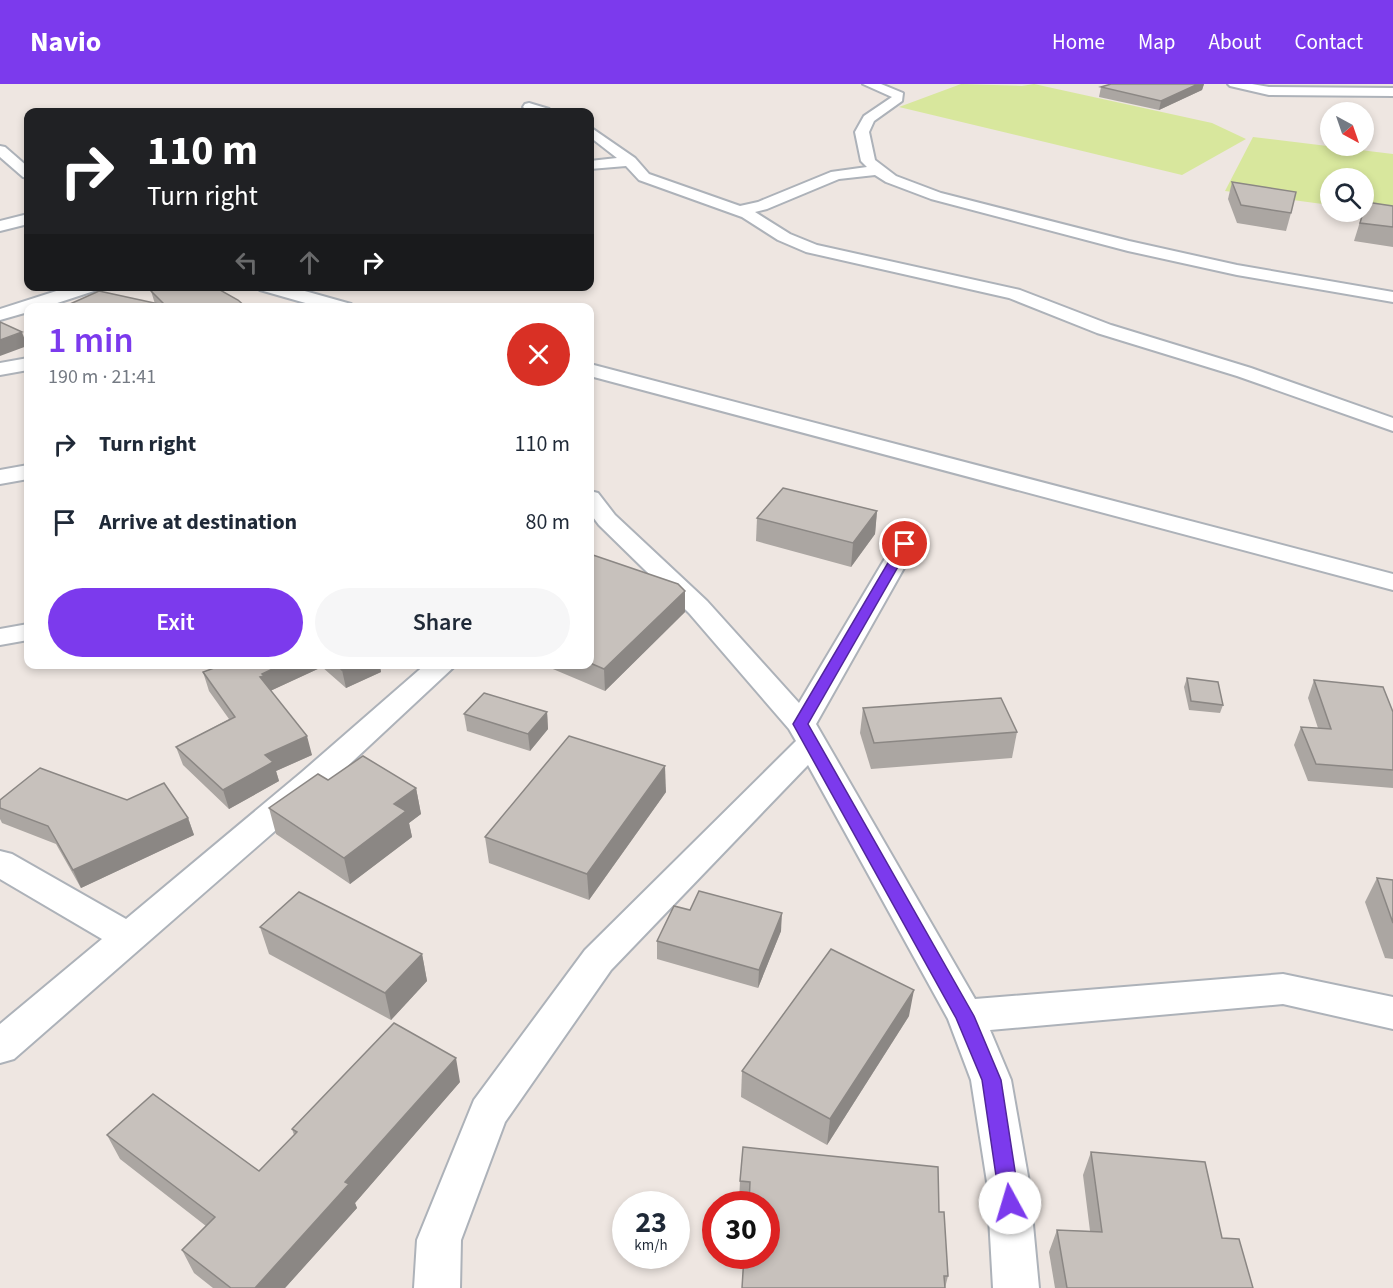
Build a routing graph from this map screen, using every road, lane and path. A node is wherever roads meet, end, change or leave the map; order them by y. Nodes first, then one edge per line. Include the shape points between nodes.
1 (868, 84) edge
2 (1234, 84) edge
3 (1393, 92) edge
4 (529, 107) dead end
5 (532, 108) edge
6 (594, 134) edge
7 (0, 150) edge
8 (630, 161) junction
9 (594, 165) edge
10 (24, 169) edge
11 (878, 170) junction
12 (24, 171) edge
13 (0, 172) edge
14 (738, 211) junction
15 (24, 220) edge
16 (0, 226) edge
17 (75, 291) edge
18 (279, 291) edge
19 (1393, 297) edge
20 (38, 303) edge
21 (310, 303) edge
22 (24, 307) edge
23 (0, 315) edge
24 (24, 365) edge
25 (0, 369) edge
26 (594, 372) edge
27 (1393, 425) edge
28 (24, 473) edge
29 (0, 477) edge
30 (594, 519) edge
31 (905, 544) dead end
32 (1393, 582) edge
33 (24, 633) edge
34 (0, 637) edge
35 (437, 669) edge
36 (806, 733) junction
37 (0, 862) edge
38 (129, 937) junction
39 (1393, 1013) edge
40 (964, 1016) junction
41 (0, 1047) edge
42 (437, 1288) edge
43 (1016, 1288) edge

1 - 11 street via 903,91 869,119 862,132 868,161
2 - 3 street via 1269,91
4 - 5 street
6 - 8 street
7 - 10 street
8 - 9 street
8 - 14 street via 644,177
11 - 14 street via 836,175 762,206
11 - 19 street via 936,196 1128,246
12 - 13 street
14 - 27 street via 812,249 1014,294 1104,329 1244,372
15 - 16 street
17 - 20 street
18 - 21 street
22 - 23 street
24 - 25 street
26 - 32 street
28 - 29 street
30 - 36 street via 698,607
31 - 36 street
33 - 34 street
35 - 38 street
36 - 40 street
36 - 42 street via 598,960 488,1113 439,1240
37 - 38 street
38 - 41 street
39 - 40 street via 1282,988
40 - 43 street via 991,1080 1008,1182

